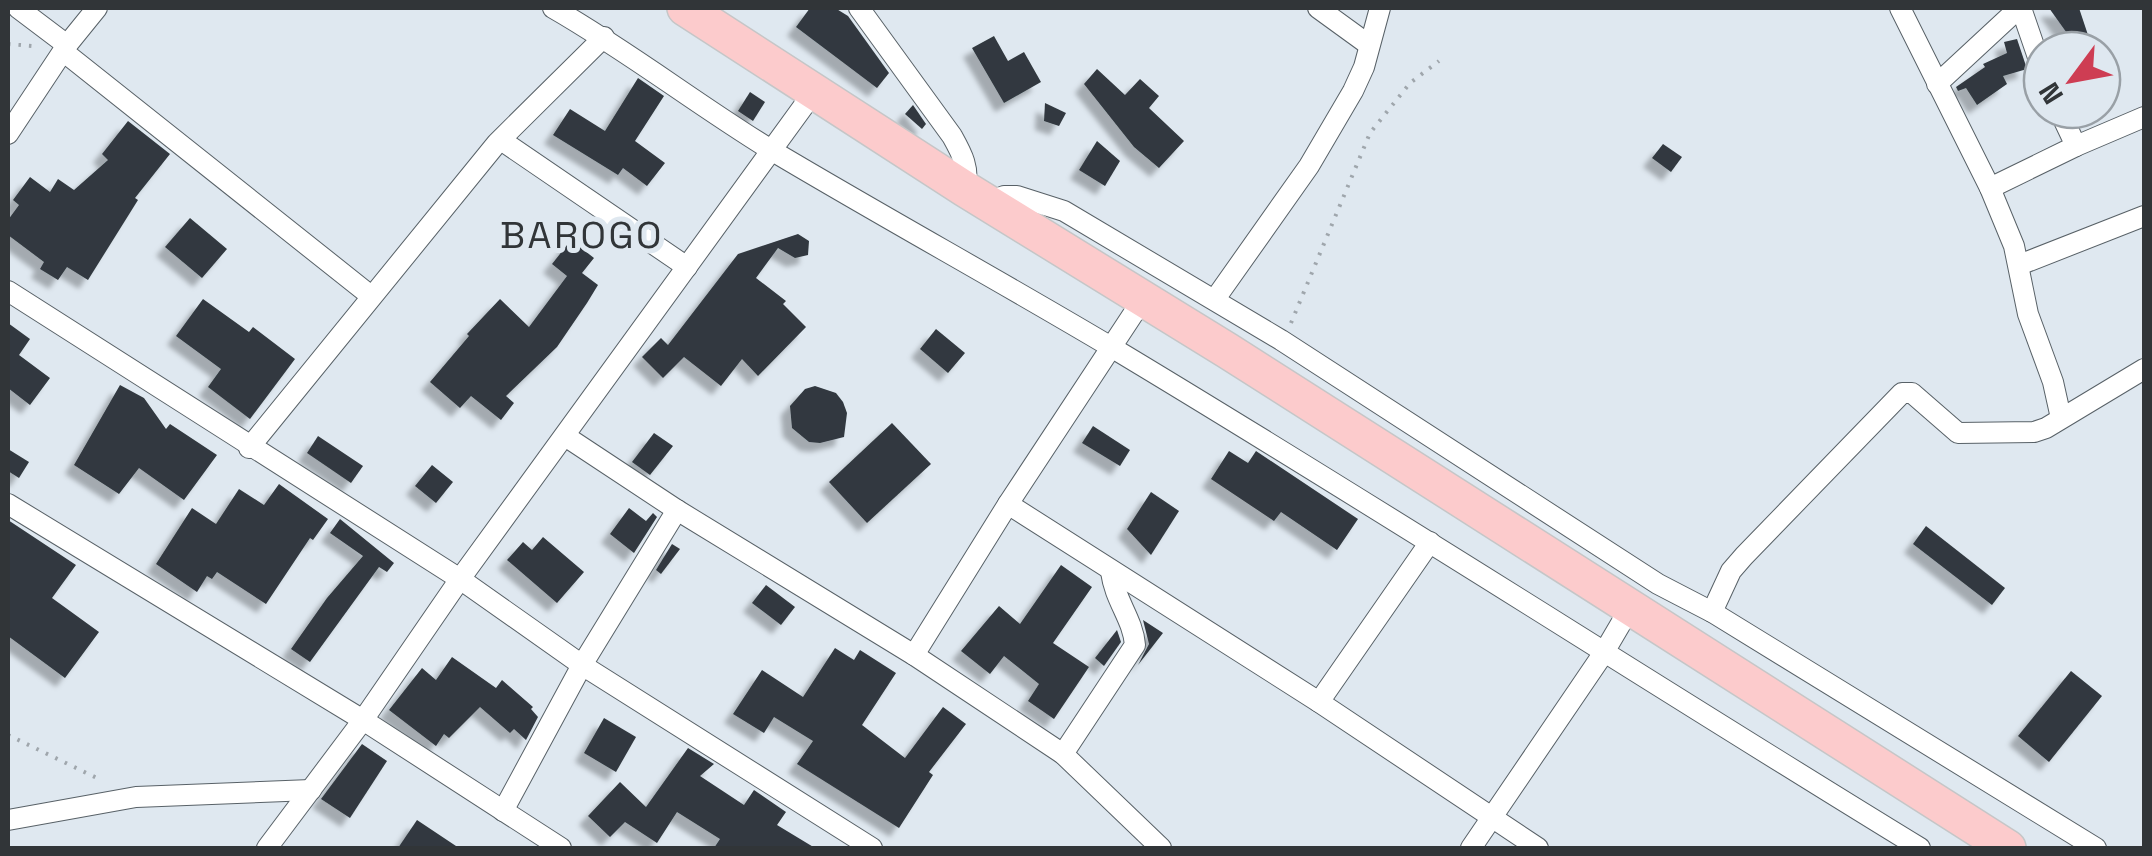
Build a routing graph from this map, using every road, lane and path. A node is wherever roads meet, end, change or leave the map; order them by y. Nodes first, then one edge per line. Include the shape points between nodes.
1 (18, 8) edge
2 (97, 8) edge
3 (553, 8) edge
4 (686, 8) edge
5 (859, 8) edge
6 (1318, 8) edge
7 (1380, 8) edge
8 (1900, 8) edge
9 (2020, 8) edge
10 (604, 37) junction
11 (1369, 45) junction
12 (66, 48) junction
13 (1440, 61) dead end
14 (1937, 84) junction
15 (816, 90) junction
16 (2144, 118) edge
17 (2068, 130) edge
18 (8, 134) edge
19 (501, 140) junction
20 (2076, 146) junction
21 (772, 150) junction
22 (1990, 188) junction
23 (977, 195) junction
24 (2144, 216) edge
25 (2019, 265) junction
26 (688, 267) junction
27 (8, 290) edge
28 (371, 296) junction
29 (1143, 299) junction
30 (1215, 299) junction
31 (1281, 340) junction
32 (1109, 346) junction
33 (2144, 369) edge
34 (2061, 418) junction
35 (565, 436) junction
36 (249, 448) junction
37 (8, 504) edge
38 (1008, 504) junction
39 (677, 510) junction
40 (1430, 542) junction
41 (1111, 572) junction
42 (460, 580) junction
43 (1630, 608) junction
44 (1712, 612) junction
45 (1604, 654) junction
46 (914, 655) junction
47 (582, 665) junction
48 (1319, 702) junction
49 (364, 720) junction
50 (8, 735) edge
51 (1063, 754) junction
52 (310, 790) junction
53 (136, 797) junction
54 (503, 811) junction
55 (1492, 819) junction
56 (8, 820) edge
57 (1157, 847) edge
58 (267, 848) edge
59 (561, 848) edge
60 (872, 848) edge
61 (1472, 848) edge
62 (1538, 848) edge
63 (1920, 848) edge
64 (2008, 848) edge
65 (2096, 848) edge

1 - 12 street
2 - 12 street
3 - 10 street
4 - 15 highway
5 - 23 street via 952,136
6 - 11 street
7 - 11 street
8 - 14 street
9 - 14 street
10 - 19 street
10 - 21 street
11 - 30 street via 1353,91 1310,166
12 - 18 street
12 - 28 street
13 - 31 path via 1410,82 1370,134
14 - 22 street
15 - 21 street
15 - 23 highway
16 - 20 street
17 - 20 street
19 - 26 street
19 - 28 street
20 - 22 street
21 - 26 street
21 - 32 street
22 - 25 street
23 - 29 highway
23 - 30 street via 1017,196 1064,210
24 - 25 street
25 - 34 street
26 - 35 street
27 - 36 street
28 - 36 street
29 - 32 street
29 - 43 highway
30 - 31 street
31 - 44 street via 1658,584
32 - 38 street
32 - 40 street
33 - 34 street
34 - 44 street via 2034,432 1958,433 1912,393 1893,399 1744,556
35 - 39 street
35 - 42 street
36 - 42 street
37 - 49 street
38 - 41 street
38 - 46 street
39 - 46 street
39 - 47 street
40 - 45 street
40 - 48 street
41 - 48 street
41 - 51 street via 1135,645
42 - 47 street
42 - 49 street
43 - 45 street
43 - 64 highway
44 - 65 street
45 - 55 street
45 - 63 street
46 - 51 street
47 - 54 street
47 - 60 street
48 - 55 street
49 - 52 street
49 - 54 street
50 - 53 path
51 - 57 street
52 - 53 street
52 - 58 street
53 - 56 street
54 - 59 street
55 - 61 street
55 - 62 street

